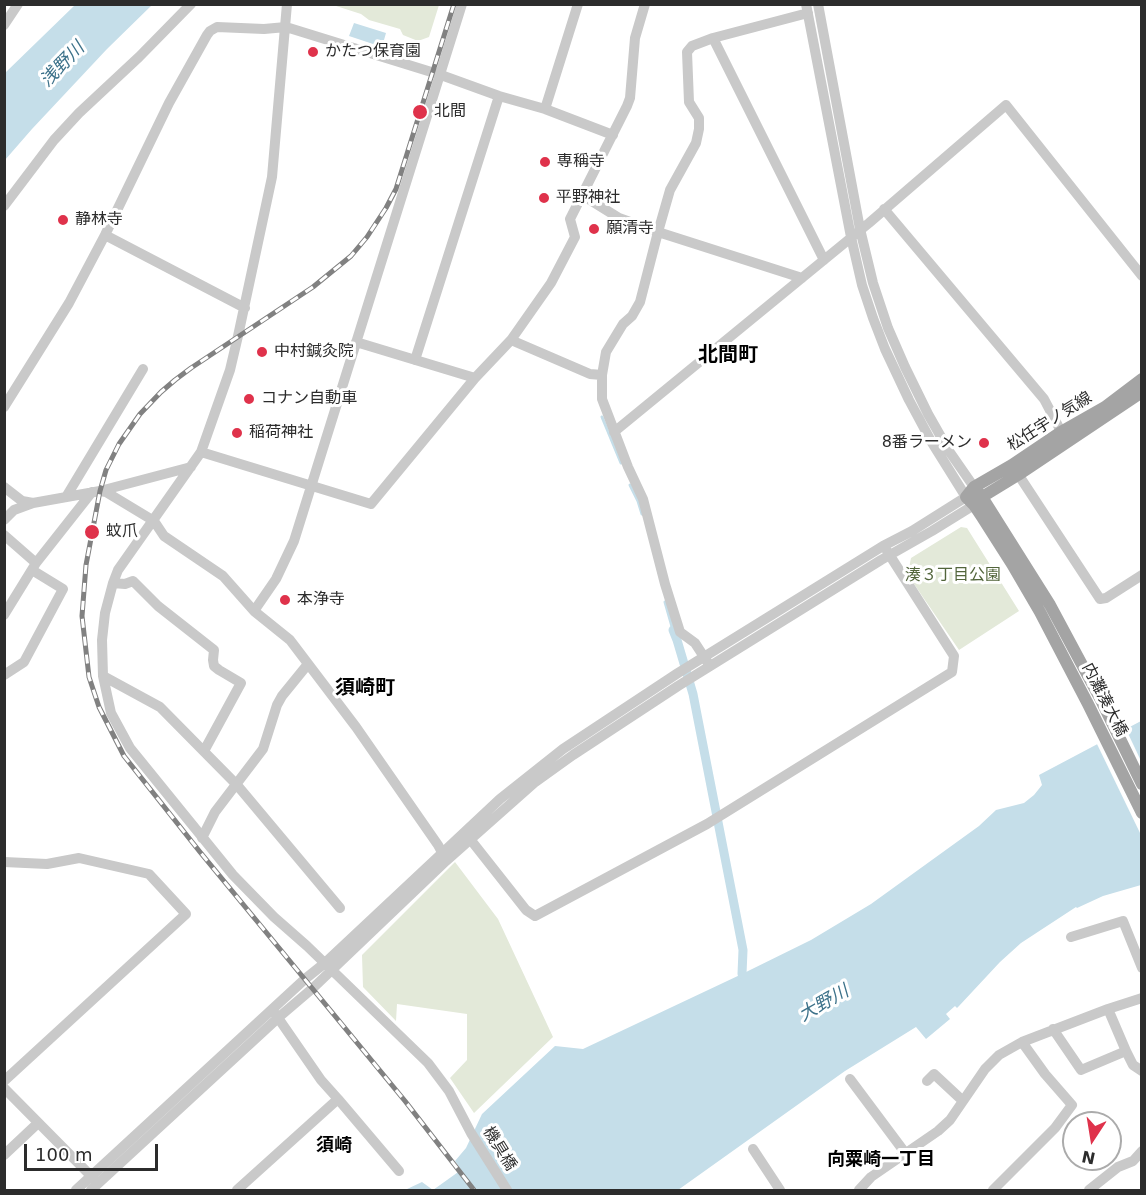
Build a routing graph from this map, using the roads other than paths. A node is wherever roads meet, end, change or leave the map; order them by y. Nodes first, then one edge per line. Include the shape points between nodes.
1 (18, 4) edge
2 (192, 4) edge
3 (287, 4) edge
4 (462, 4) edge
5 (578, 4) edge
6 (645, 4) edge
7 (818, 4) edge
8 (807, 9) edge
9 (4, 25) edge
10 (286, 27) junction
11 (713, 38) junction
12 (441, 75) junction
13 (499, 96) junction
14 (545, 109) junction
15 (613, 135) junction
16 (582, 195) junction
17 (4, 206) edge
18 (884, 209) junction
19 (860, 229) junction
20 (658, 232) junction
21 (105, 235) junction
22 (851, 237) junction
23 (824, 260) junction
24 (1142, 276) edge
25 (802, 278) junction
26 (245, 308) junction
27 (511, 340) junction
28 (356, 342) junction
29 (415, 360) junction
30 (143, 369) dead end
31 (602, 375) junction
32 (475, 378) junction
33 (1142, 379) edge
34 (1142, 392) edge
35 (4, 407) edge
36 (614, 432) junction
37 (1064, 437) junction
38 (201, 452) junction
39 (191, 467) junction
40 (1015, 470) junction
41 (4, 487) edge
42 (312, 487) junction
43 (96, 492) junction
44 (66, 497) junction
45 (974, 497) junction
46 (33, 503) junction
47 (4, 520) edge
48 (154, 521) junction
49 (4, 535) edge
50 (886, 551) junction
51 (34, 567) junction
52 (1142, 575) edge
53 (113, 584) junction
54 (254, 611) junction
55 (4, 615) edge
56 (1057, 631) junction
57 (703, 662) junction
58 (308, 664) junction
59 (4, 675) edge
60 (103, 675) junction
61 (204, 751) junction
62 (236, 784) junction
63 (1142, 784) edge
64 (1142, 813) edge
65 (202, 838) junction
66 (470, 838) junction
67 (444, 857) junction
68 (4, 862) edge
69 (340, 908) dead end
70 (1071, 937) dead end
71 (328, 966) junction
72 (1142, 968) edge
73 (1142, 998) edge
74 (1108, 1009) junction
75 (275, 1013) junction
76 (1053, 1029) junction
77 (1022, 1042) junction
78 (1126, 1051) junction
79 (1142, 1071) edge
80 (850, 1079) dead end
81 (4, 1081) edge
82 (927, 1081) dead end
83 (4, 1088) edge
84 (338, 1099) junction
85 (963, 1101) junction
86 (38, 1123) junction
87 (753, 1149) dead end
88 (1142, 1151) edge
89 (906, 1154) junction
90 (4, 1155) edge
91 (399, 1171) dead end
92 (93, 1183) edge
93 (76, 1191) edge
94 (237, 1191) edge
95 (507, 1191) edge
96 (780, 1191) edge
97 (859, 1191) edge
98 (993, 1191) edge
99 (1089, 1191) edge

1 - 9 street
2 - 17 street via 79,113
3 - 10 street, 機具橋
4 - 12 street
5 - 14 street
6 - 15 street via 635,38 630,98
7 - 19 street
8 - 11 street
8 - 22 street
10 - 12 street
10 - 21 street via 217,27 210,31 169,103
10 - 26 street, 機具橋 via 272,177
11 - 20 street via 687,52 689,102 699,118 699,129 696,143 670,190
11 - 23 street
12 - 13 street
12 - 28 street
13 - 14 street
13 - 29 street
14 - 15 street
15 - 16 street
16 - 20 street via 619,218
16 - 27 street via 570,219 575,237 551,283
18 - 19 street
18 - 24 street via 1006,105
18 - 37 street via 1044,399
19 - 22 street
19 - 45 street via 888,328
20 - 25 street
20 - 31 street via 640,302 606,352
21 - 26 street
21 - 35 street via 69,303
22 - 23 street
22 - 45 street via 862,285 909,400 931,441
23 - 25 street
25 - 36 street
26 - 38 street, 機具橋 via 230,370
27 - 31 street via 590,374
27 - 32 street
28 - 29 street
28 - 42 street
29 - 32 street
30 - 44 street
31 - 36 street via 602,399
32 - 42 street via 370,504
33 - 37 main road, 松任宇ノ気線
34 - 37 main road, 松任宇ノ気線
36 - 57 street via 643,499 680,632 695,643
37 - 40 main road, 松任宇ノ気線
38 - 39 street, 機具橋
38 - 42 street
39 - 43 street
39 - 48 street, 機具橋
40 - 45 main road, 松任宇ノ気線
40 - 52 street via 1100,599
41 - 46 street via 22,501
42 - 54 street via 294,541 276,579
43 - 44 street
43 - 48 street via 106,492
43 - 51 street
44 - 46 street
45 - 50 street via 933,531
45 - 56 main road via 1044,595
46 - 47 street via 14,510
48 - 53 street, 機具橋 via 118,570
48 - 54 street via 164,536 223,576
49 - 51 street
50 - 57 street
50 - 66 street via 954,656 952,672 726,813 535,916 526,910
51 - 55 street
51 - 59 street via 63,589 24,662
53 - 60 street, 機具橋 via 102,640
53 - 61 street via 133,581 214,650 214,666 241,683
54 - 58 street via 290,640
56 - 63 main road, 内灘湊大橋 via 1102,702
56 - 64 main road, 内灘湊大橋
57 - 66 street via 696,675 563,762
57 - 67 street via 678,673 563,749 500,799
58 - 62 street via 282,696 263,748
58 - 67 street via 356,726
60 - 61 street via 160,707
60 - 65 street, 機具橋 via 111,713 130,748
61 - 62 street
62 - 65 street
62 - 69 street
65 - 71 street, 機具橋 via 266,909
66 - 67 street
67 - 71 street
68 - 81 street via 46,864 79,858 149,874 186,914
70 - 72 street via 1123,921
71 - 75 street via 304,979
71 - 95 street, 機具橋 via 428,1063
73 - 74 street
74 - 76 street
74 - 78 street
75 - 84 street
75 - 92 street
76 - 77 street
76 - 78 street via 1081,1070
77 - 85 street via 999,1055
77 - 98 street via 1071,1105 1055,1128
78 - 79 street via 1133,1065
80 - 89 street
82 - 85 street via 934,1074
83 - 86 street
84 - 91 street
84 - 94 street
85 - 89 street via 944,1126
86 - 90 street
86 - 92 street
87 - 96 street
88 - 99 street
89 - 97 street via 871,1177
92 - 93 street

